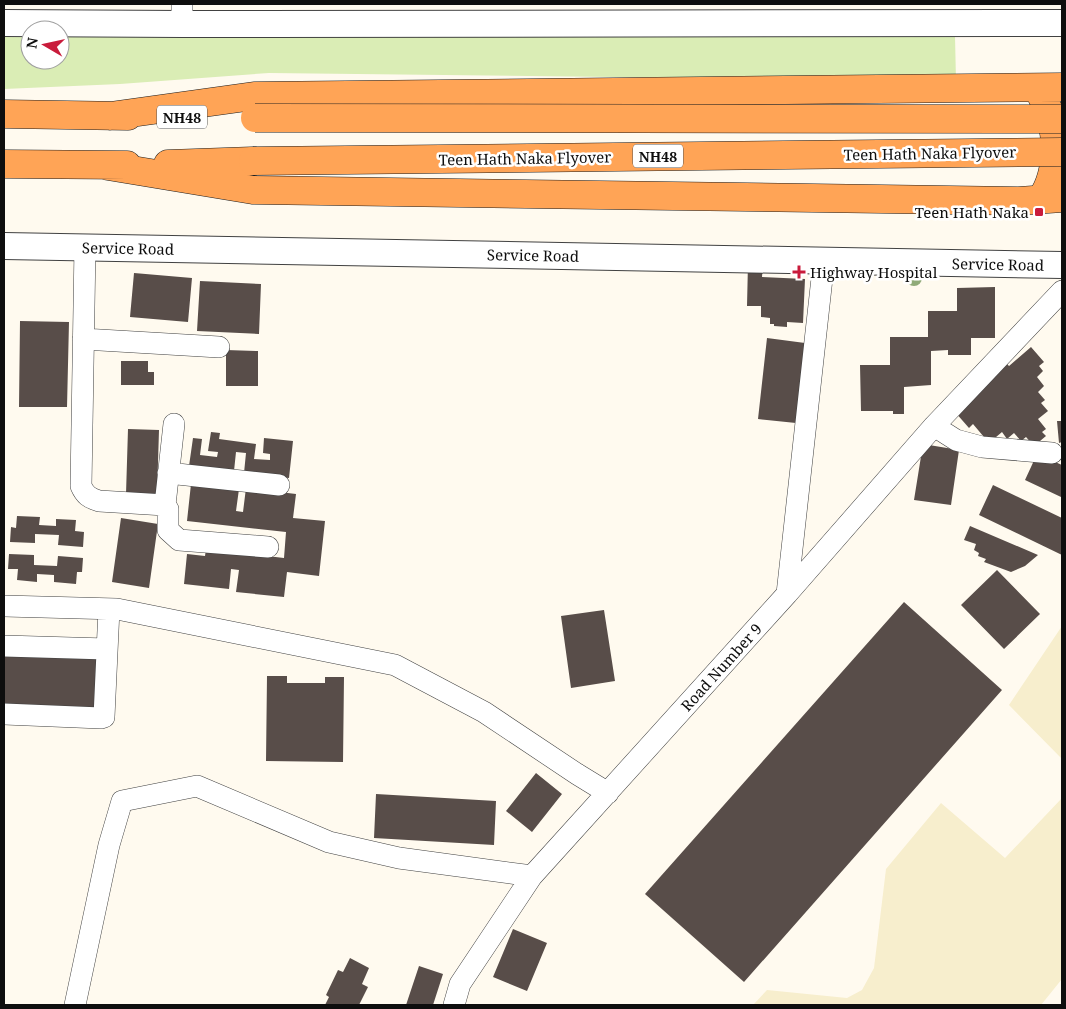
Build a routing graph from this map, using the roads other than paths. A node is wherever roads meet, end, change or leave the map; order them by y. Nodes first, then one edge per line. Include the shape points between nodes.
1 (182, 14) edge
2 (4, 23) edge
3 (1062, 23) edge
4 (1036, 87) junction
5 (1062, 87) edge
6 (4, 114) edge
7 (110, 116) junction
8 (1062, 119) edge
9 (1062, 152) edge
10 (4, 164) edge
11 (108, 166) junction
12 (1052, 199) edge
13 (4, 246) edge
14 (85, 247) junction
15 (824, 260) junction
16 (1062, 265) edge
17 (1062, 291) edge
18 (83, 339) junction
19 (219, 347) dead end
20 (174, 424) dead end
21 (934, 426) junction
22 (1052, 452) dead end
23 (168, 473) junction
24 (279, 485) dead end
25 (165, 505) junction
26 (268, 547) dead end
27 (787, 594) junction
28 (4, 606) edge
29 (109, 609) junction
30 (4, 646) edge
31 (107, 649) junction
32 (4, 714) edge
33 (608, 793) junction
34 (532, 876) junction
35 (76, 1005) edge
36 (454, 1005) edge

1 - 2 street
1 - 3 street
4 - 5 highway
4 - 7 highway via 254,96
4 - 12 highway via 1046,105 1053,130 1053,169 1047,190
6 - 7 highway, NH48
7 - 8 highway, NH48, bridge
9 - 11 highway, Teen Hath Naka Flyover / NH48, bridge via 253,161
10 - 11 highway, NH48
11 - 12 highway via 253,190
13 - 14 street, Service Road
14 - 15 street, Service Road
14 - 18 street
15 - 16 street, Service Road
15 - 27 street
17 - 21 street, Road Number 9
18 - 19 street
18 - 25 street via 80,486 91,499 99,501
20 - 23 street
21 - 22 street via 956,440 982,447
21 - 27 street, Road Number 9
23 - 24 street
23 - 25 street
25 - 26 street via 168,509 168,530 179,540
27 - 33 street, Road Number 9
28 - 29 street
29 - 31 street
29 - 33 street via 395,665 484,712
30 - 31 street
31 - 32 street via 104,717
33 - 34 street, Road Number 9
34 - 35 street via 398,858 329,842 197,786 122,801 109,845
34 - 36 street, Road Number 9 via 460,984

